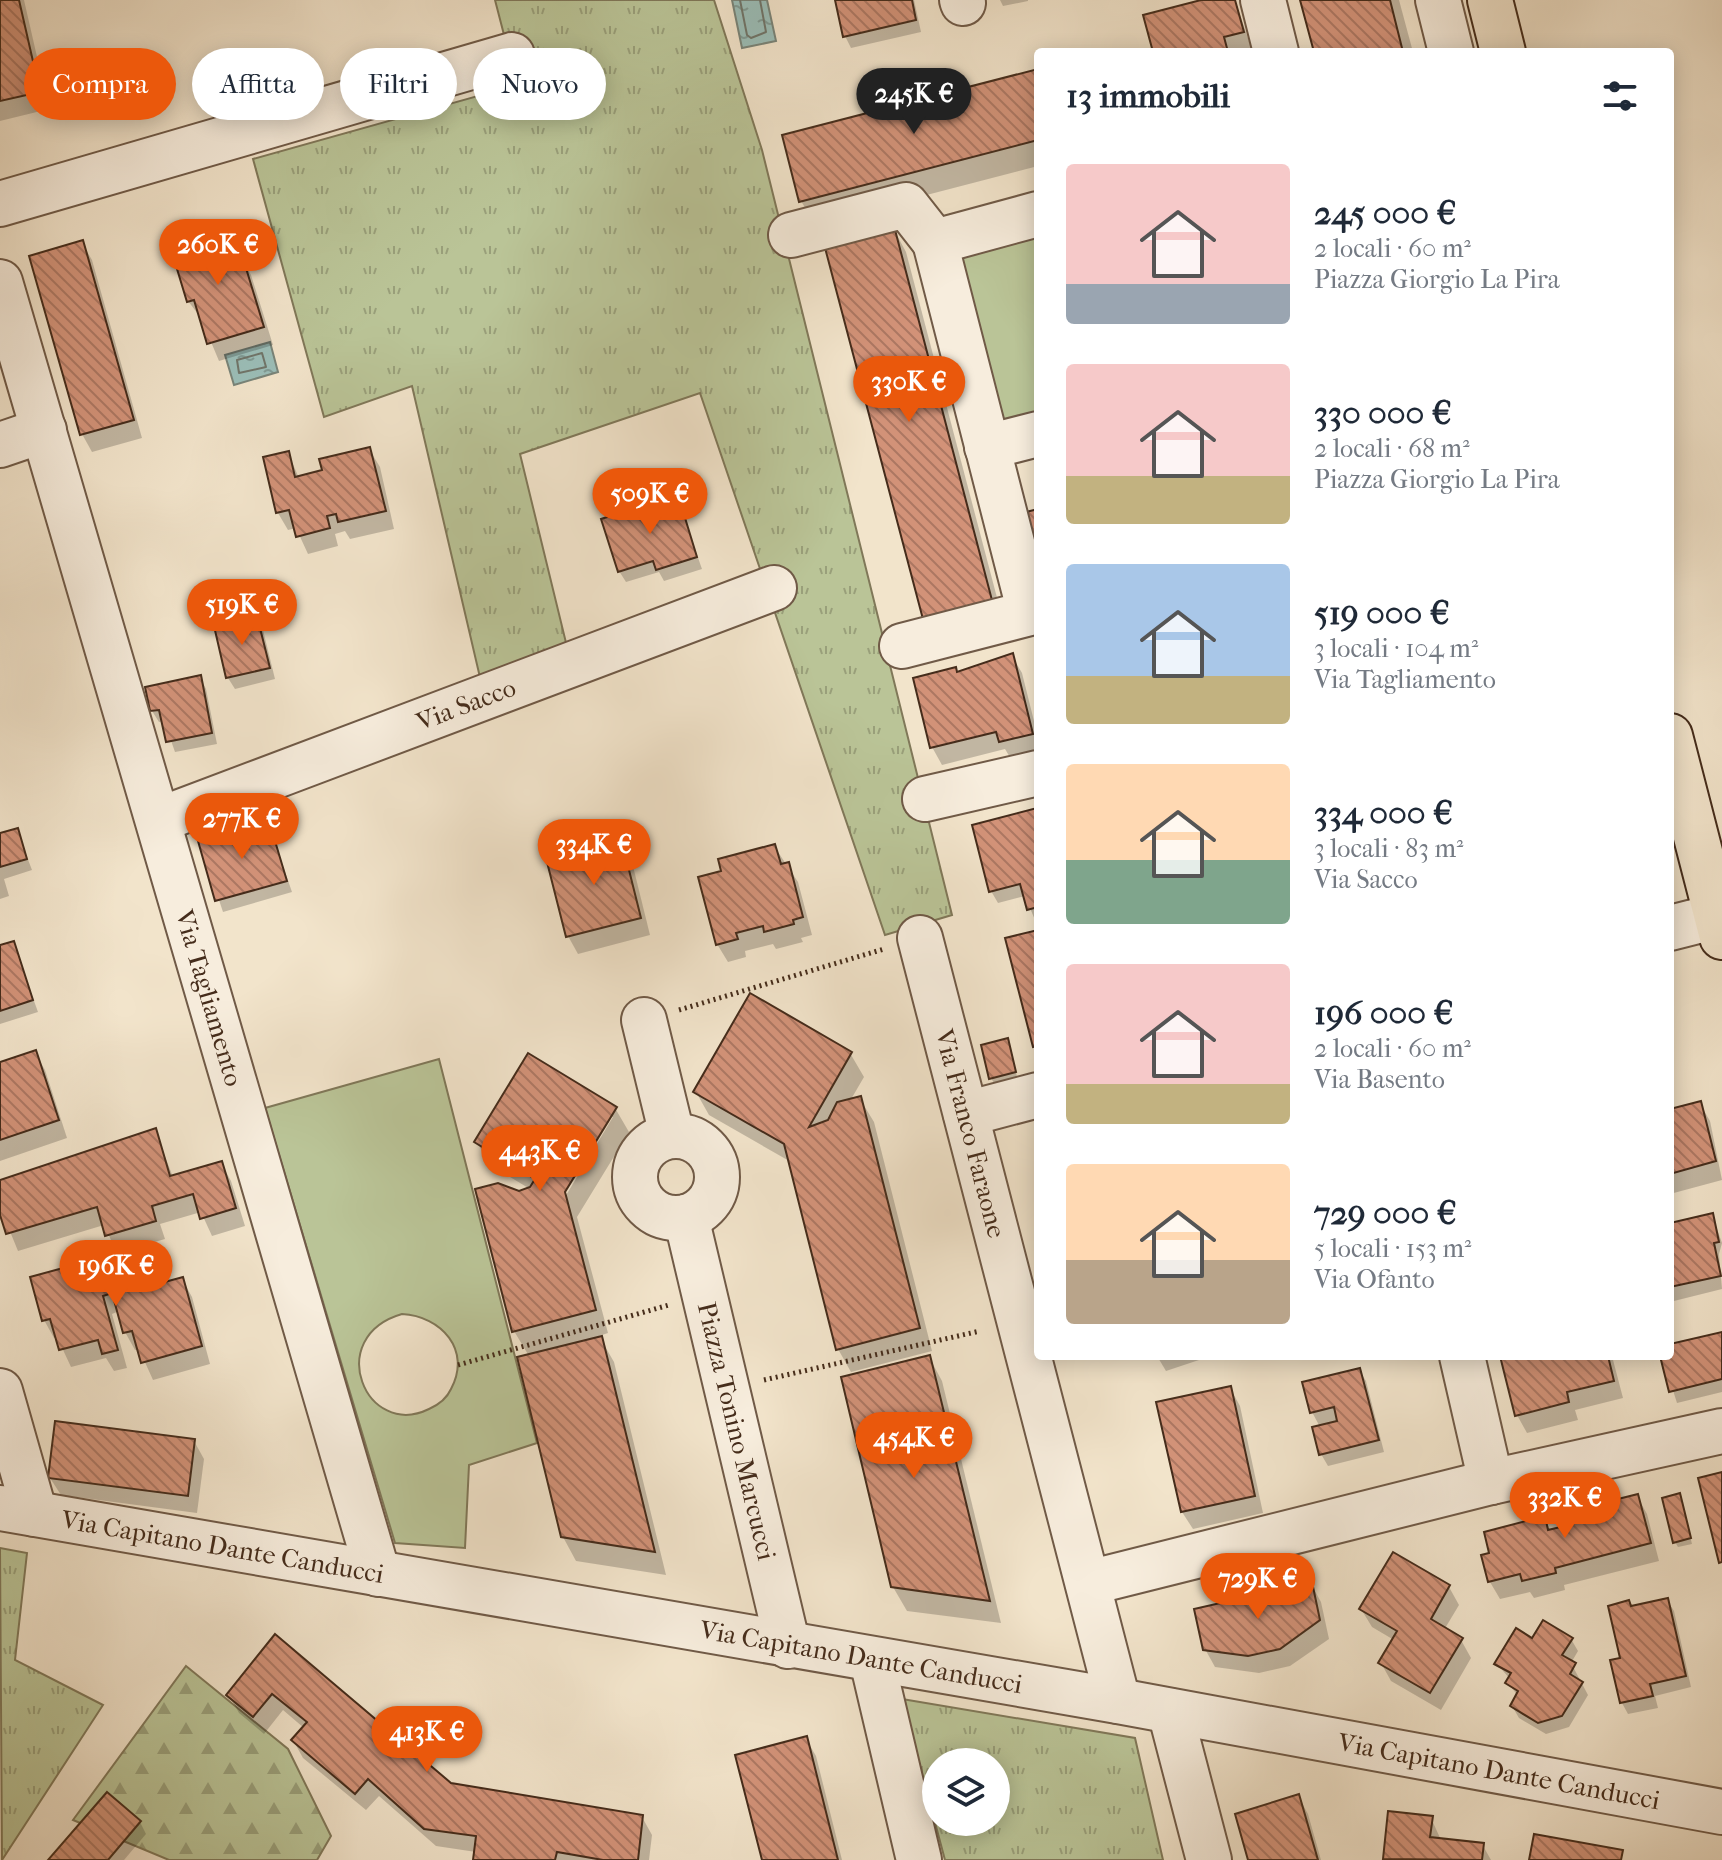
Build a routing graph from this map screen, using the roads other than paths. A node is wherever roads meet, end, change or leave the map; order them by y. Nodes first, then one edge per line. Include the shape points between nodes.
1 (1263, 0) edge
2 (1438, 0) edge
3 (1490, 0) edge
4 (1275, 48) edge
5 (1450, 48) edge
6 (1502, 48) edge
7 (473, 66) edge
8 (0, 204) edge
9 (1034, 215) edge
10 (791, 235) dead end
11 (935, 242) junction
12 (0, 282) edge
13 (44, 430) junction
14 (1034, 435) edge
15 (0, 445) edge
16 (987, 447) junction
17 (774, 588) dead end
18 (902, 646) dead end
19 (1674, 752) edge
20 (1034, 774) edge
21 (925, 799) dead end
22 (159, 820) junction
23 (1719, 926) edge
24 (1674, 928) edge
25 (920, 938) road end
26 (644, 1020) road end
27 (1034, 1096) edge
28 (966, 1114) junction
29 (672, 1135) junction
30 (686, 1217) junction
31 (1463, 1360) edge
32 (0, 1391) edge
33 (1722, 1431) edge
34 (1491, 1482) junction
35 (18, 1511) edge
36 (378, 1574) junction
37 (1088, 1583) junction
38 (788, 1646) junction
39 (872, 1660) junction
40 (1118, 1701) junction
41 (1170, 1711) junction
42 (1722, 1812) edge
43 (919, 1860) edge
44 (1209, 1860) edge

1 - 4 street
2 - 5 street
3 - 6 main road
7 - 8 street
9 - 11 street
10 - 11 street via 906,205
11 - 16 street
12 - 13 street, Via Tagliamento
13 - 15 street
13 - 22 street, Via Tagliamento
14 - 16 street
16 - 18 street via 1030,613
17 - 22 street, Via Sacco
19 - 23 main road
20 - 21 street
22 - 36 street, Via Tagliamento
23 - 24 street
25 - 28 street, Via Franco Faraone
26 - 29 street
27 - 28 street
28 - 37 street, Via Franco Faraone
29 - 30 street via 686,1136 708,1150 717,1176 709,1202
29 - 30 street via 647,1146 634,1170 635,1184 639,1197 659,1215
30 - 38 street, Piazza Tonino Marcucci
31 - 34 street
32 - 35 street
33 - 34 street
34 - 37 street
35 - 36 street, Via Capitano Dante Canducci
36 - 38 street, Via Capitano Dante Canducci
37 - 40 street, Via Franco Faraone
38 - 39 street, Via Capitano Dante Canducci
39 - 40 street, Via Capitano Dante Canducci
39 - 43 street
40 - 41 street, Via Capitano Dante Canducci
41 - 42 street, Via Capitano Dante Canducci
41 - 44 street

